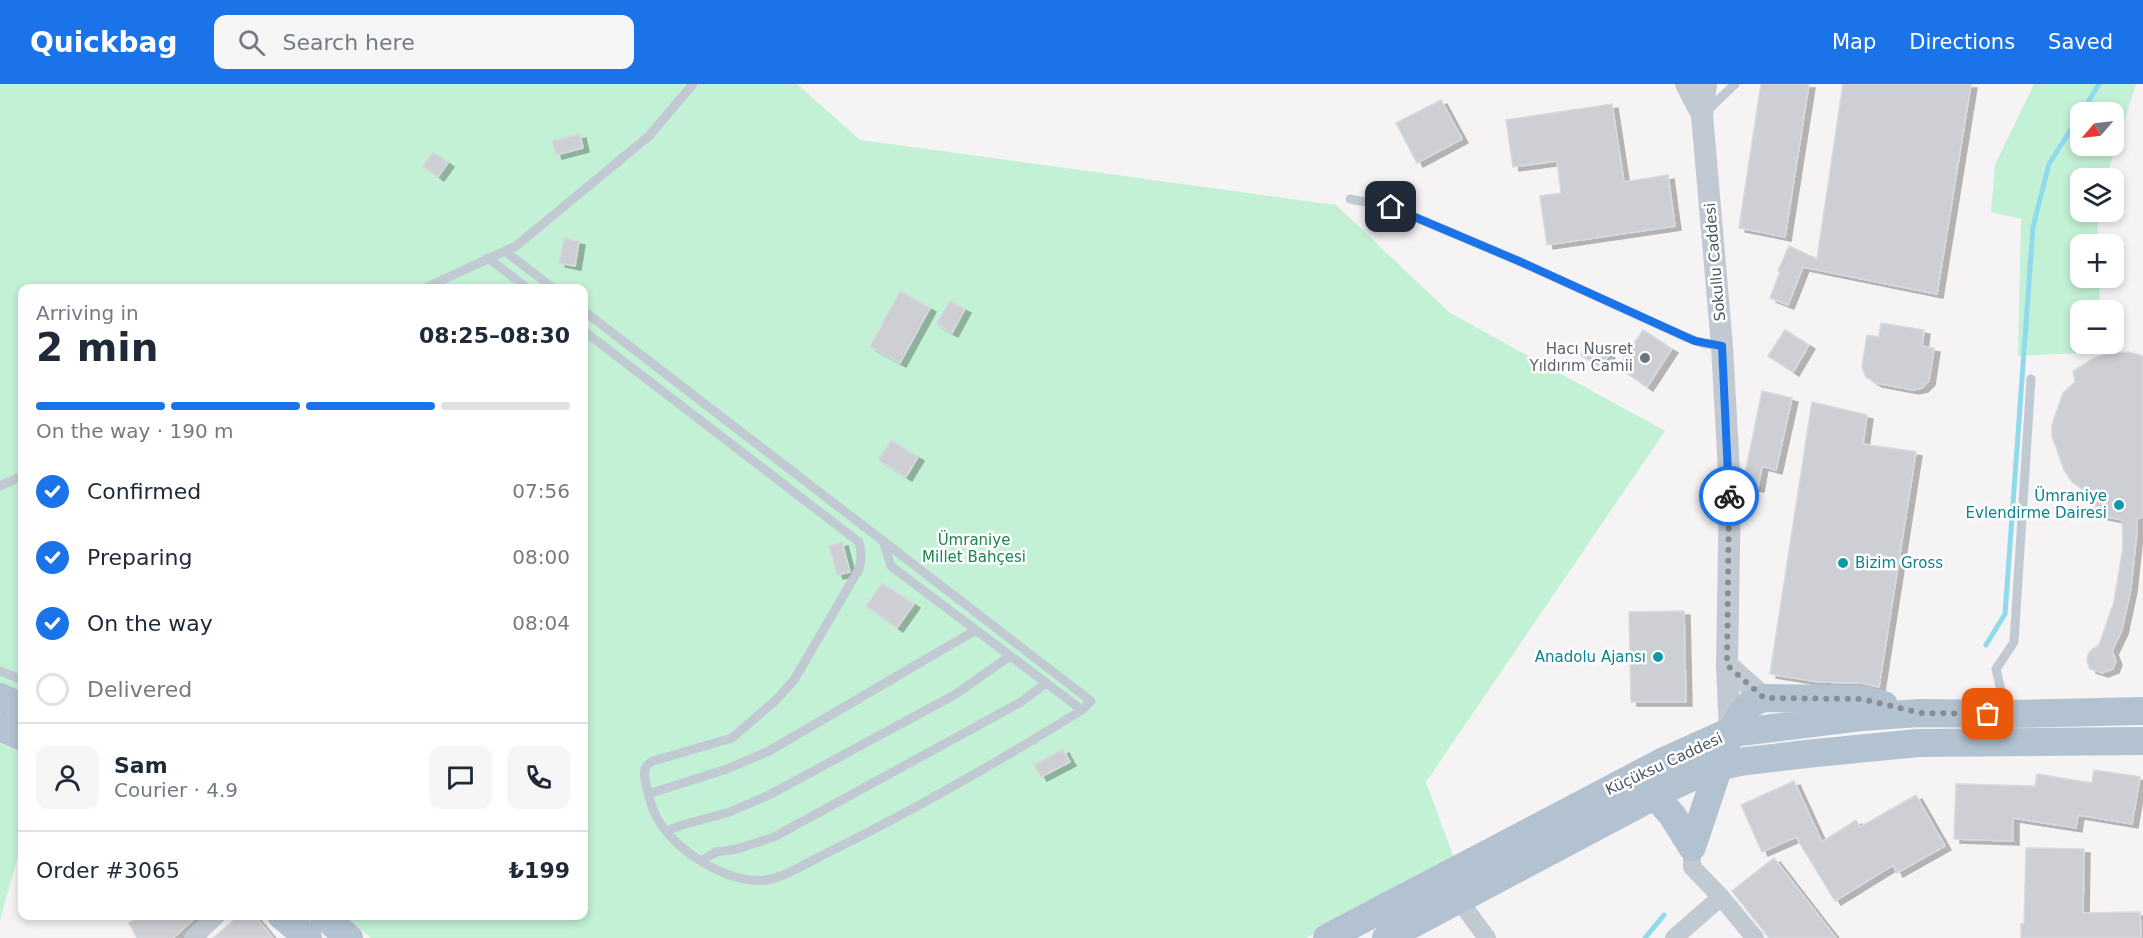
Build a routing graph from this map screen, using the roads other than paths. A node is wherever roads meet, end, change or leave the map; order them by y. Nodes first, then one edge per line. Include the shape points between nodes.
1 (693, 84) edge
2 (1686, 84) edge
3 (1706, 84) edge
4 (1735, 84) edge
5 (1702, 116) junction
6 (1350, 199) dead end
7 (505, 251) junction
8 (488, 258) junction
9 (433, 284) edge
10 (522, 284) edge
11 (548, 284) edge
12 (588, 314) edge
13 (588, 334) edge
14 (1722, 346) junction
15 (2031, 379) dead end
16 (18, 478) edge
17 (0, 486) edge
18 (883, 540) junction
19 (976, 630) junction
20 (1010, 656) junction
21 (1727, 665) junction
22 (0, 671) edge
23 (18, 678) edge
24 (1046, 683) junction
25 (0, 697) edge
26 (1764, 698) junction
27 (18, 705) edge
28 (1082, 710) junction
29 (2143, 711) edge
30 (1920, 713) junction
31 (2006, 714) junction
32 (0, 727) edge
33 (1730, 734) junction
34 (18, 735) edge
35 (2143, 741) edge
36 (1729, 764) junction
37 (648, 794) junction
38 (1655, 796) junction
39 (667, 831) junction
40 (1692, 847) junction
41 (701, 861) junction
42 (1453, 888) junction
43 (1721, 897) junction
44 (212, 920) edge
45 (287, 920) edge
46 (329, 920) edge
47 (193, 938) edge
48 (308, 938) edge
49 (349, 938) edge
50 (1327, 938) edge
51 (1386, 938) edge
52 (1487, 938) edge
53 (1674, 938) edge
54 (1755, 938) edge

1 - 7 lane via 649,136
2 - 5 street, Sokullu Caddesi
3 - 5 street, Sokullu Caddesi
4 - 5 lane
5 - 14 street, Sokullu Caddesi
6 - 14 lane via 1391,207 1695,341
7 - 8 lane
7 - 11 lane
8 - 9 lane
8 - 10 lane
12 - 18 lane
13 - 37 lane via 859,542 862,549 859,569 785,691 732,738 649,763 643,774
14 - 21 street, Sokullu Caddesi via 1730,489
15 - 31 lane via 2014,642 1996,669
16 - 17 lane
18 - 19 lane via 891,567
18 - 28 lane via 1091,701
19 - 20 lane
19 - 37 lane via 770,751
20 - 24 lane
20 - 39 lane via 957,694 771,794 730,812
21 - 26 street
21 - 33 street, Sokullu Caddesi
22 - 23 lane
24 - 28 lane
24 - 41 lane via 1021,702 774,837 716,852
25 - 27 main road
26 - 30 main road via 1862,699
26 - 33 main road via 1742,712
28 - 41 lane via 879,827 774,878 728,876
29 - 31 main road, Küçüksu Caddesi
30 - 31 main road, Küçüksu Caddesi
30 - 33 main road, Küçüksu Caddesi
32 - 34 main road
33 - 36 main road
33 - 42 main road, Küçüksu Caddesi via 1664,761
35 - 36 main road, Küçüksu Caddesi via 1918,743
36 - 38 main road, Küçüksu Caddesi via 1697,774
36 - 40 main road
37 - 39 lane via 655,815
38 - 40 main road
38 - 42 main road, Küçüksu Caddesi
39 - 41 lane
40 - 43 street via 1692,867
42 - 50 main road, Küçüksu Caddesi
42 - 51 main road, Küçüksu Caddesi
42 - 52 street
43 - 53 street
43 - 54 street
44 - 47 street
45 - 48 main road
46 - 49 main road

